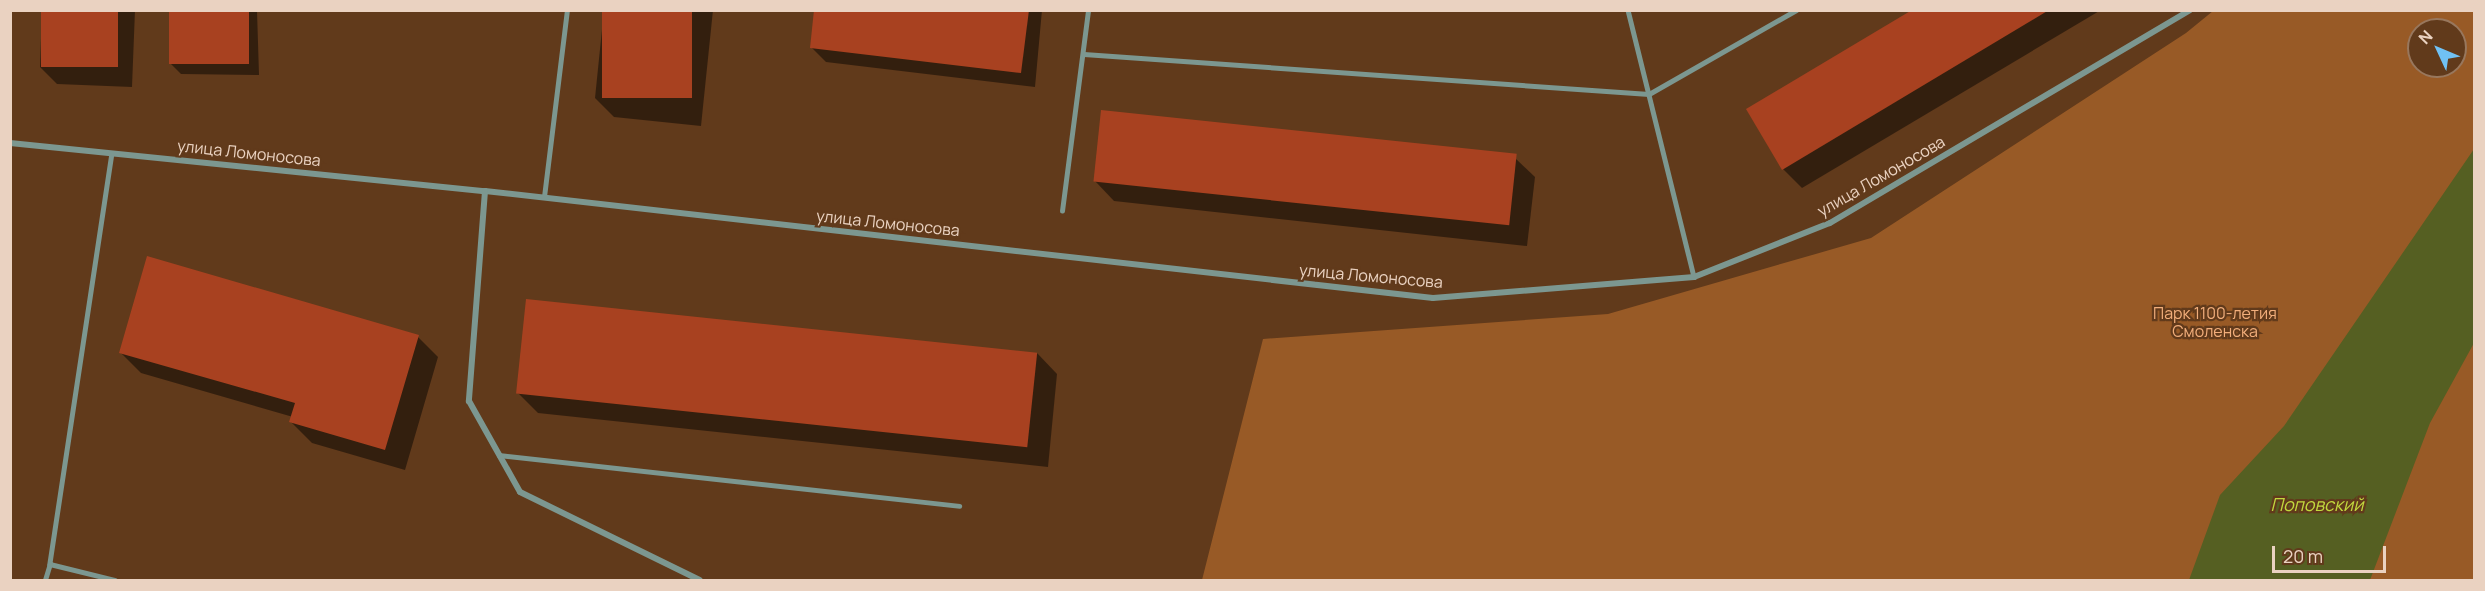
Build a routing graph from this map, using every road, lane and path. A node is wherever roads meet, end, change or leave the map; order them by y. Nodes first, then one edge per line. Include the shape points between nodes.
1 (567, 10) edge
2 (1088, 10) edge
3 (1628, 10) edge
4 (1796, 10) edge
5 (2190, 10) edge
6 (1084, 54) junction
7 (1649, 94) junction
8 (10, 143) edge
9 (112, 153) junction
10 (485, 191) junction
11 (544, 197) junction
12 (1062, 211) dead end
13 (1694, 277) junction
14 (499, 455) junction
15 (959, 506) dead end
16 (50, 564) junction
17 (45, 580) edge
18 (116, 580) edge
19 (700, 580) edge

1 - 11 lane
2 - 6 lane
3 - 7 lane
4 - 7 lane
5 - 13 street, улица Ломоносова via 1830,223
6 - 7 lane
6 - 12 lane
7 - 13 lane
8 - 9 street, улица Ломоносова
9 - 10 street, улица Ломоносова
9 - 16 lane
10 - 11 street, улица Ломоносова
10 - 14 street via 469,402
11 - 13 street, улица Ломоносова via 1433,298
14 - 15 lane
14 - 19 street via 520,492
16 - 17 lane
16 - 18 lane

